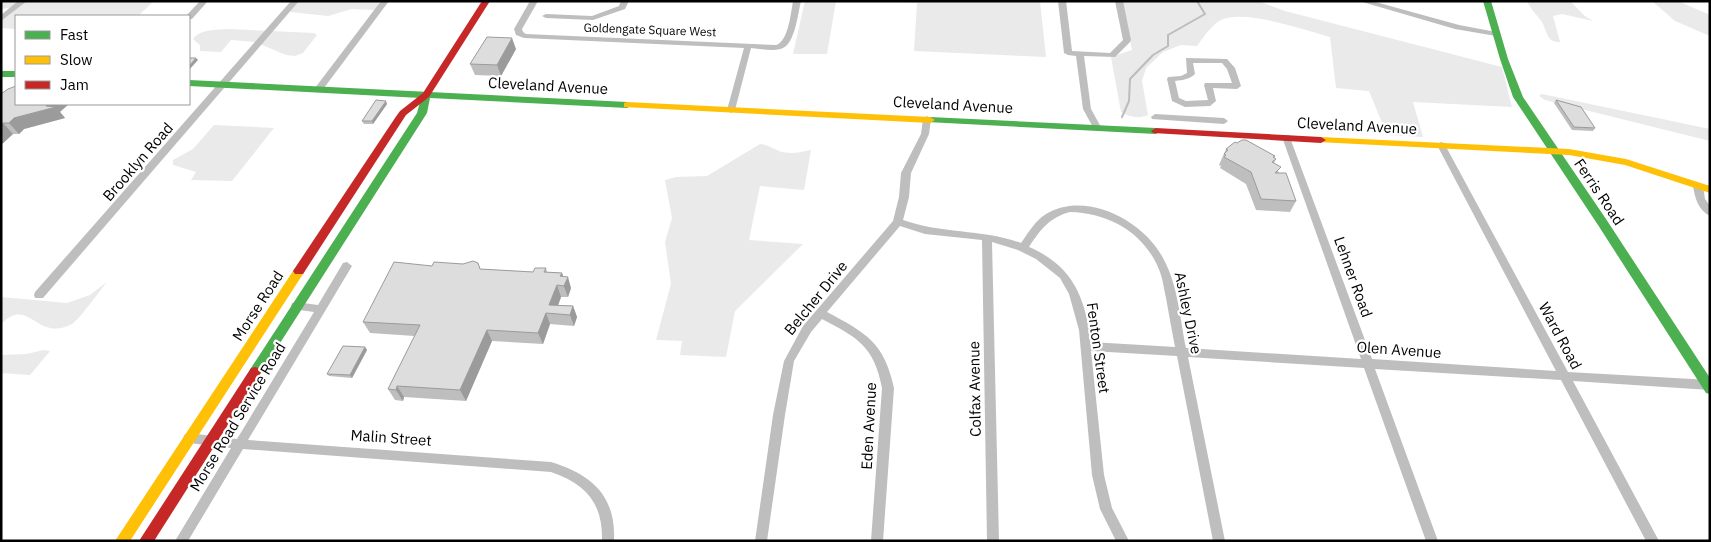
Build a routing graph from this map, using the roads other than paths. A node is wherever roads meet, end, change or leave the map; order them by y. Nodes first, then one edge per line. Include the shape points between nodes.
1 (23, 1) edge
2 (204, 1) edge
3 (295, 1) edge
4 (386, 1) edge
5 (486, 1) edge
6 (534, 1) edge
7 (625, 1) edge
8 (797, 1) edge
9 (1062, 1) edge
10 (1119, 1) edge
11 (1363, 1) edge
12 (1487, 1) edge
13 (190, 16) edge
14 (546, 16) dead end
15 (1, 19) edge
16 (1496, 34) junction
17 (748, 46) junction
18 (1080, 54) junction
19 (1, 74) edge
20 (15, 74) edge
21 (190, 83) edge
22 (222, 85) junction
23 (318, 90) junction
24 (426, 95) junction
25 (1194, 104) junction
26 (731, 110) junction
27 (1155, 117) dead end
28 (926, 119) junction
29 (1199, 120) junction
30 (1224, 121) dead end
31 (1097, 127) junction
32 (1202, 133) junction
33 (1286, 137) junction
34 (1441, 145) junction
35 (1552, 151) junction
36 (1704, 188) edge
37 (1710, 213) edge
38 (898, 222) junction
39 (324, 232) junction
40 (987, 237) junction
41 (1023, 248) junction
42 (347, 266) dead end
43 (40, 295) dead end
44 (277, 304) junction
45 (296, 306) junction
46 (320, 309) junction
47 (821, 314) junction
48 (1085, 346) junction
49 (1181, 352) junction
50 (1368, 363) junction
51 (253, 372) junction
52 (1565, 376) junction
53 (1709, 386) edge
54 (189, 438) junction
55 (210, 439) junction
56 (240, 444) junction
57 (122, 541) edge
58 (146, 541) edge
59 (181, 541) edge
60 (608, 541) edge
61 (761, 541) edge
62 (877, 541) edge
63 (993, 541) edge
64 (1123, 541) edge
65 (1219, 541) edge
66 (1432, 541) edge
67 (1653, 541) edge

1 - 15 street
2 - 13 street
3 - 22 street, Brooklyn Road
4 - 23 street
5 - 24 main road, Morse Road
6 - 17 street, Goldengate Square West via 518,30 524,36
7 - 14 street via 622,7 599,17
8 - 17 street, Goldengate Square West via 788,40 782,46
9 - 18 street via 1068,53
10 - 18 street via 1127,40 1112,55
11 - 16 street
12 - 16 main road, Ferris Road
16 - 35 main road, Ferris Road via 1518,97
17 - 26 street
18 - 31 street via 1087,109
19 - 20 main road
21 - 22 main road, Cleveland Avenue
22 - 23 main road, Cleveland Avenue
22 - 43 street, Brooklyn Road
23 - 24 main road, Cleveland Avenue
24 - 26 main road, Cleveland Avenue
24 - 39 main road, Morse Road via 403,113
24 - 45 main road, Morse Road via 422,113
25 - 25 street via 1175,99 1171,79 1191,74 1189,60 1224,61 1231,68 1237,86 1208,85 1212,101
25 - 29 street
26 - 28 main road, Cleveland Avenue
27 - 29 street
28 - 31 main road, Cleveland Avenue
28 - 38 street, Belcher Drive via 925,134 906,172
29 - 30 street
29 - 32 street
31 - 32 main road, Cleveland Avenue
32 - 33 main road, Cleveland Avenue
33 - 34 main road, Cleveland Avenue
33 - 50 street, Lehner Road
34 - 35 main road, Cleveland Avenue
34 - 52 street, Ward Road
35 - 36 main road, Cleveland Avenue via 1612,158
35 - 53 main road, Ferris Road
36 - 37 street via 1700,200
38 - 40 street, Fenton Street via 915,230 943,235
38 - 47 street, Belcher Drive
39 - 44 main road, Morse Road
39 - 45 main road via 300,288
40 - 41 street, Fenton Street
40 - 63 street, Colfax Avenue
41 - 48 street, Fenton Street via 1046,261 1068,282 1080,312
41 - 49 street, Ashley Drive via 1048,218 1062,211 1080,209 1114,217 1142,236 1159,257 1166,274
42 - 46 street, Morse Road Service Road
44 - 51 main road via 278,312
44 - 54 main road, Morse Road
45 - 46 street
45 - 51 main road, Morse Road
46 - 56 street, Morse Road Service Road
47 - 61 street, Belcher Drive via 807,328 789,360
47 - 62 street, Eden Avenue via 869,343 886,374 888,388
48 - 49 street, Olen Avenue
48 - 64 street, Fenton Street via 1102,497
49 - 50 street, Olen Avenue
49 - 65 street, Ashley Drive
50 - 52 street, Olen Avenue
50 - 66 street, Lehner Road
51 - 55 main road, Morse Road
52 - 53 street, Olen Avenue
52 - 67 street, Ward Road
54 - 55 street, Malin Street
54 - 57 main road, Morse Road
55 - 56 street, Malin Street
55 - 58 main road, Morse Road
56 - 59 street, Morse Road Service Road
56 - 60 street, Malin Street via 564,470 588,483 605,506

